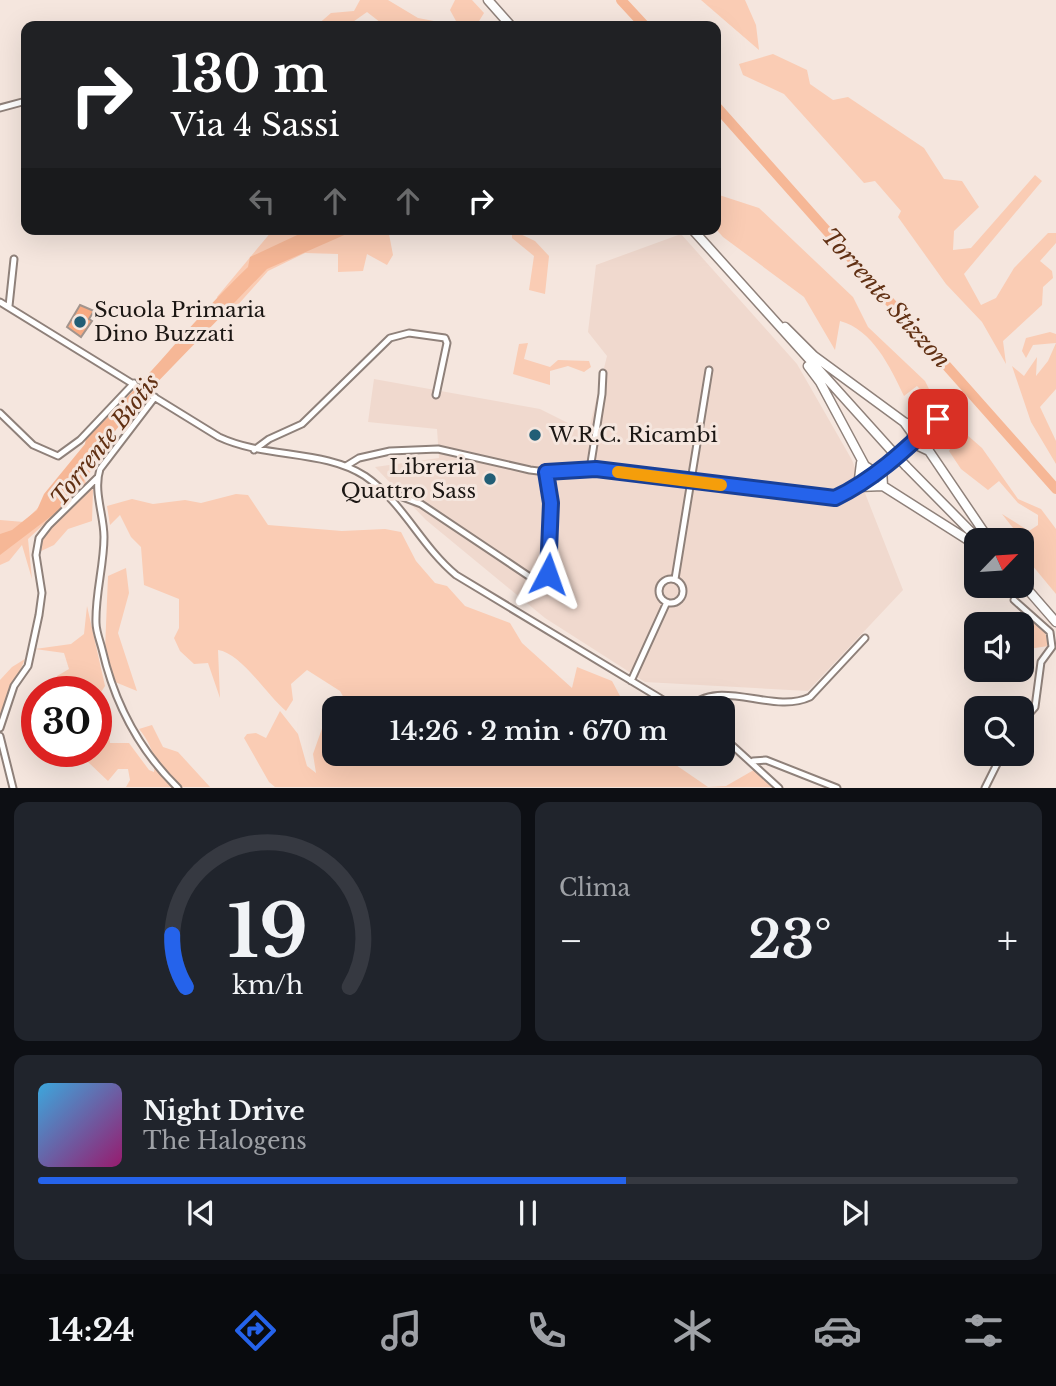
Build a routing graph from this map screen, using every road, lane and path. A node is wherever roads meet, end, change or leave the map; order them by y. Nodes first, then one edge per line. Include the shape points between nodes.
1 (488, 0) edge
2 (507, 21) edge
3 (21, 102) edge
4 (0, 108) edge
5 (697, 235) edge
6 (14, 259) dead end
7 (0, 302) edge
8 (9, 306) junction
9 (777, 324) junction
10 (709, 370) dead end
11 (603, 373) dead end
12 (140, 387) junction
13 (436, 395) dead end
14 (155, 397) junction
15 (0, 413) edge
16 (938, 419) dead end
17 (904, 422) junction
18 (926, 431) junction
19 (912, 443) junction
20 (254, 450) junction
21 (929, 451) junction
22 (861, 460) junction
23 (346, 467) junction
24 (590, 469) junction
25 (882, 469) junction
26 (546, 472) junction
27 (97, 478) junction
28 (690, 480) junction
29 (883, 486) junction
30 (858, 487) junction
31 (381, 489) junction
32 (967, 528) edge
33 (981, 528) edge
34 (964, 537) edge
35 (675, 579) junction
36 (1034, 597) edge
37 (1014, 600) dead end
38 (667, 602) junction
39 (1056, 622) edge
40 (865, 638) dead end
41 (631, 681) junction
42 (656, 696) edge
43 (735, 698) edge
44 (1034, 708) edge
45 (0, 728) edge
46 (0, 736) edge
47 (735, 747) edge
48 (753, 761) junction
49 (996, 766) edge
50 (13, 788) edge
51 (178, 788) edge
52 (779, 788) edge
53 (837, 788) edge
54 (985, 788) edge

1 - 2 highway
3 - 4 street
5 - 9 highway
6 - 8 street
7 - 8 street
8 - 12 street
9 - 17 highway via 787,327 814,356
9 - 22 highway via 820,382
9 - 32 highway, bridge
10 - 28 street
11 - 24 street
12 - 14 street
12 - 15 street via 58,456 33,445
13 - 20 street via 445,338 410,332 390,338 302,424
14 - 20 street via 219,437
14 - 27 street
16 - 18 street
17 - 18 highway
17 - 19 highway via 912,433
18 - 19 street
18 - 21 highway
19 - 21 highway
19 - 25 street
20 - 23 street
21 - 33 highway
22 - 25 highway via 869,469
22 - 30 highway
23 - 26 street via 359,458 390,451 438,449
23 - 31 street
24 - 26 street
24 - 28 street
25 - 29 highway
25 - 30 street
26 - 31 street via 551,558 545,583 421,504
27 - 45 street via 39,538 39,615 28,666 13,686
27 - 51 street via 104,538 96,624 107,673 127,720 160,770
28 - 30 street via 835,498
28 - 35 street
29 - 30 highway
29 - 34 highway
31 - 41 street via 456,575
35 - 38 street via 661,583 661,598
35 - 38 street via 683,594 677,602
36 - 39 highway
37 - 44 street via 1050,632 1052,647 1041,662
38 - 41 street
40 - 43 street via 800,702
41 - 42 street
46 - 50 street
47 - 48 street
48 - 52 street
48 - 53 street via 766,760
49 - 54 street

